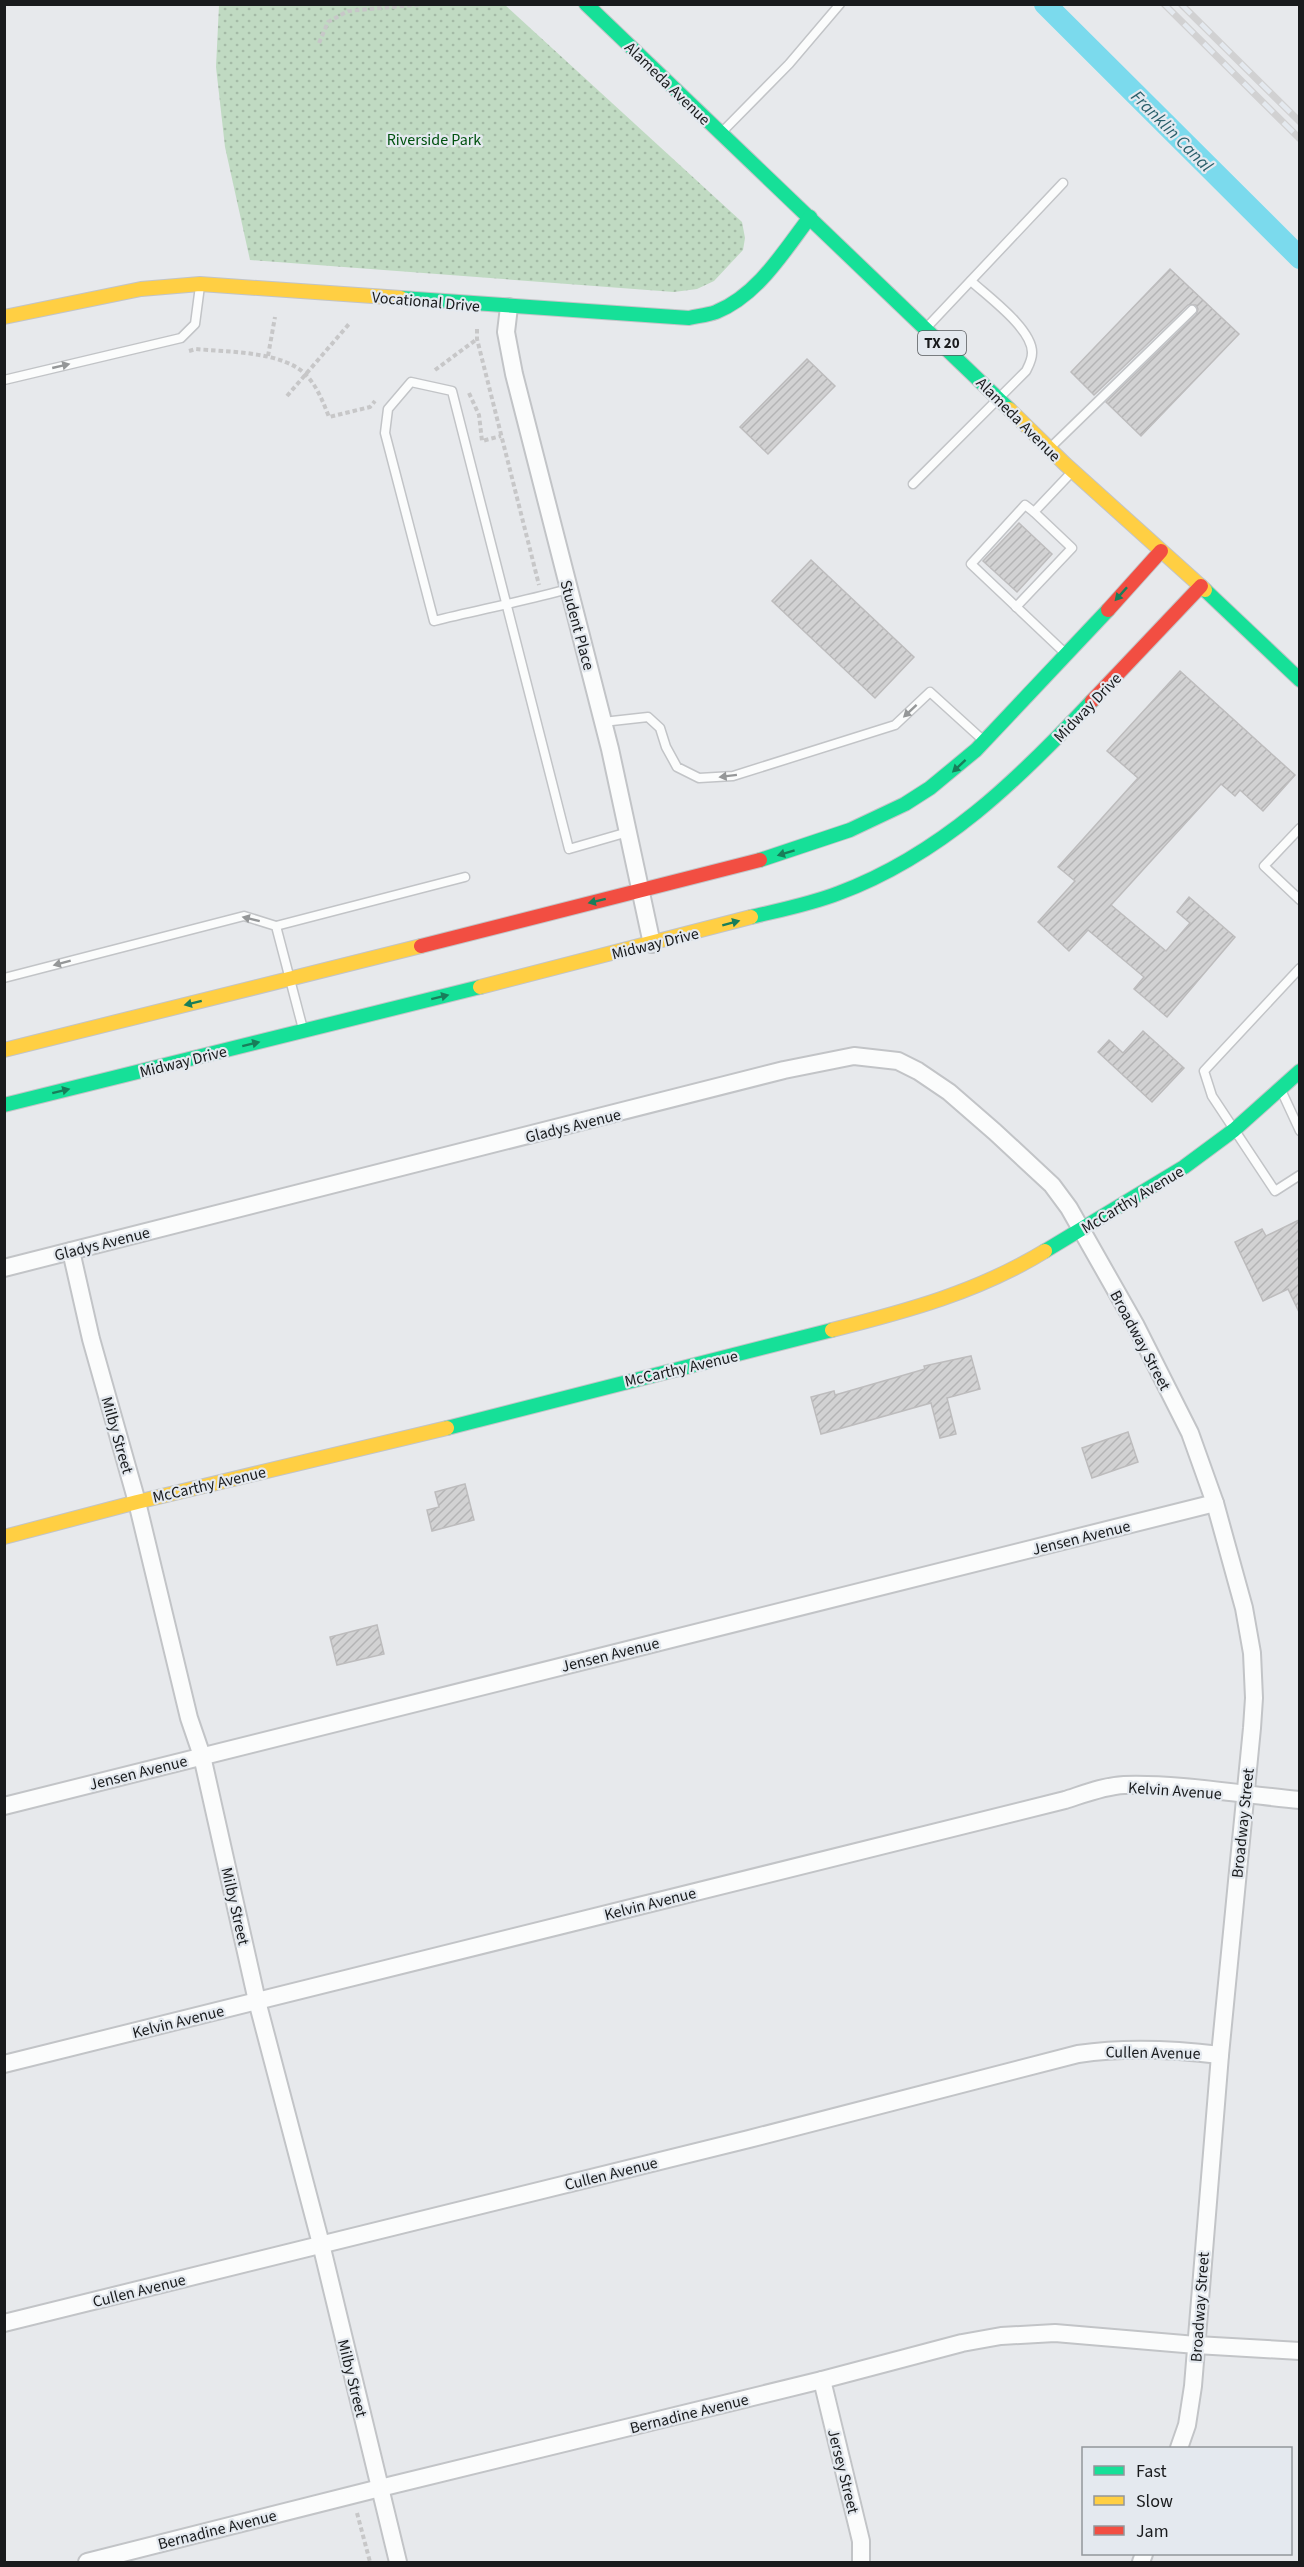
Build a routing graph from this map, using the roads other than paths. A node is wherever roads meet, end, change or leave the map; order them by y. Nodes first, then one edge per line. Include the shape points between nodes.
1 (586, 4) edge
2 (840, 4) edge
3 (720, 133) junction
4 (1064, 183) dead end
5 (810, 217) junction
6 (970, 281) junction
7 (200, 284) junction
8 (509, 307) junction
9 (1192, 310) dead end
10 (4, 317) edge
11 (926, 328) junction
12 (4, 380) edge
13 (999, 398) junction
14 (1049, 449) junction
15 (1073, 471) junction
16 (913, 484) dead end
17 (1034, 512) junction
18 (1161, 551) junction
19 (1201, 586) junction
20 (568, 589) junction
21 (506, 604) junction
22 (1016, 607) junction
23 (1066, 655) junction
24 (1299, 680) edge
25 (603, 722) junction
26 (984, 741) junction
27 (1299, 828) edge
28 (628, 832) junction
29 (465, 877) dead end
30 (639, 890) junction
31 (1299, 900) edge
32 (276, 926) junction
33 (652, 944) junction
34 (1299, 968) edge
35 (4, 978) edge
36 (291, 978) junction
37 (303, 1031) junction
38 (4, 1050) edge
39 (1299, 1071) edge
40 (1280, 1088) junction
41 (4, 1105) edge
42 (1234, 1130) junction
43 (1299, 1131) edge
44 (1299, 1175) edge
45 (1082, 1229) junction
46 (71, 1251) junction
47 (4, 1268) edge
48 (137, 1502) junction
49 (1215, 1503) junction
50 (4, 1537) edge
51 (202, 1756) junction
52 (1245, 1795) junction
53 (1299, 1800) edge
54 (4, 1806) edge
55 (257, 2001) junction
56 (1220, 2055) junction
57 (4, 2064) edge
58 (321, 2244) junction
59 (4, 2323) edge
60 (1196, 2345) junction
61 (1299, 2351) edge
62 (822, 2379) junction
63 (1179, 2447) edge
64 (380, 2488) junction
65 (87, 2562) edge
66 (398, 2562) edge
67 (861, 2562) edge

1 - 3 main road, Alameda Avenue / TX 20
2 - 3 lane via 789,64
3 - 5 main road, Alameda Avenue / TX 20
4 - 6 lane
5 - 8 main road, Vocational Drive via 751,288 715,312 689,318
5 - 11 main road, Alameda Avenue / TX 20
6 - 11 lane
6 - 13 lane via 1018,325 1030,342 1032,351 1026,371
7 - 8 main road, Vocational Drive
7 - 10 main road, Vocational Drive via 141,289
12 -> 7 lane via 181,338 195,324
8 - 20 street, Student Place via 506,332 514,374
9 - 14 lane
11 - 13 main road, Alameda Avenue / TX 20
13 - 14 main road, Alameda Avenue / TX 20
13 - 16 lane
14 - 15 main road, Alameda Avenue / TX 20
15 - 17 lane
15 - 18 main road, Alameda Avenue / TX 20
17 - 22 lane via 1072,548
17 - 22 lane via 1025,505 970,564
18 - 19 main road, Alameda Avenue / TX 20
18 -> 23 main road
19 - 24 main road, Alameda Avenue / TX 20
33 -> 19 main road, Midway Drive via 838,894 888,872 939,842 1046,750
20 - 21 lane
20 - 25 street, Student Place
21 - 21 lane via 452,391 411,382 388,409 385,433 434,621
21 - 28 lane via 569,849
22 - 23 lane
23 - 26 main road
26 -> 25 lane via 930,692 895,725 734,776 699,778 677,767 660,728 648,717
25 - 28 street, Student Place
26 -> 30 main road via 947,776 850,832 784,854
27 - 31 lane via 1264,866
28 - 30 street, Student Place
29 - 32 lane
30 - 33 street, Student Place
30 -> 36 main road
32 -> 35 lane via 244,916
32 - 36 lane
37 -> 33 main road, Midway Drive
34 - 42 lane via 1204,1071 1212,1096
36 - 37 lane
36 -> 38 main road
41 -> 37 main road, Midway Drive
39 - 40 main road, McCarthy Avenue
40 - 42 main road, McCarthy Avenue
40 - 43 lane
42 - 44 lane via 1275,1191
42 - 45 main road, McCarthy Avenue via 1184,1167
45 - 46 street, Gladys Avenue via 1052,1185 950,1092 898,1061 854,1056 784,1070
45 - 48 main road, McCarthy Avenue via 1026,1263 925,1306
45 - 49 street, Broadway Street via 1190,1433
46 - 47 street, Gladys Avenue
46 - 48 street, Milby Street via 91,1339
48 - 50 main road, McCarthy Avenue
48 - 51 street, Milby Street via 189,1718
49 - 51 street, Jensen Avenue
49 - 52 street, Broadway Street via 1244,1608 1251,1653 1254,1698
51 - 54 street, Jensen Avenue
51 - 55 street, Milby Street
52 - 53 street, Kelvin Avenue
52 - 55 street, Kelvin Avenue via 1156,1786 1104,1788
52 - 56 street, Broadway Street
55 - 57 street, Kelvin Avenue
55 - 58 street, Milby Street
56 - 58 street, Cullen Avenue via 1173,2049 1078,2054
56 - 60 street, Broadway Street
58 - 59 street, Cullen Avenue
58 - 64 street, Milby Street
60 - 61 street, Bernadine Avenue
60 - 62 street, Bernadine Avenue via 1026,2333 962,2343
60 - 63 street, Broadway Street via 1193,2385
62 - 64 street, Bernadine Avenue
62 - 67 street, Jersey Street via 861,2541
64 - 65 street, Bernadine Avenue
64 - 66 street, Milby Street

